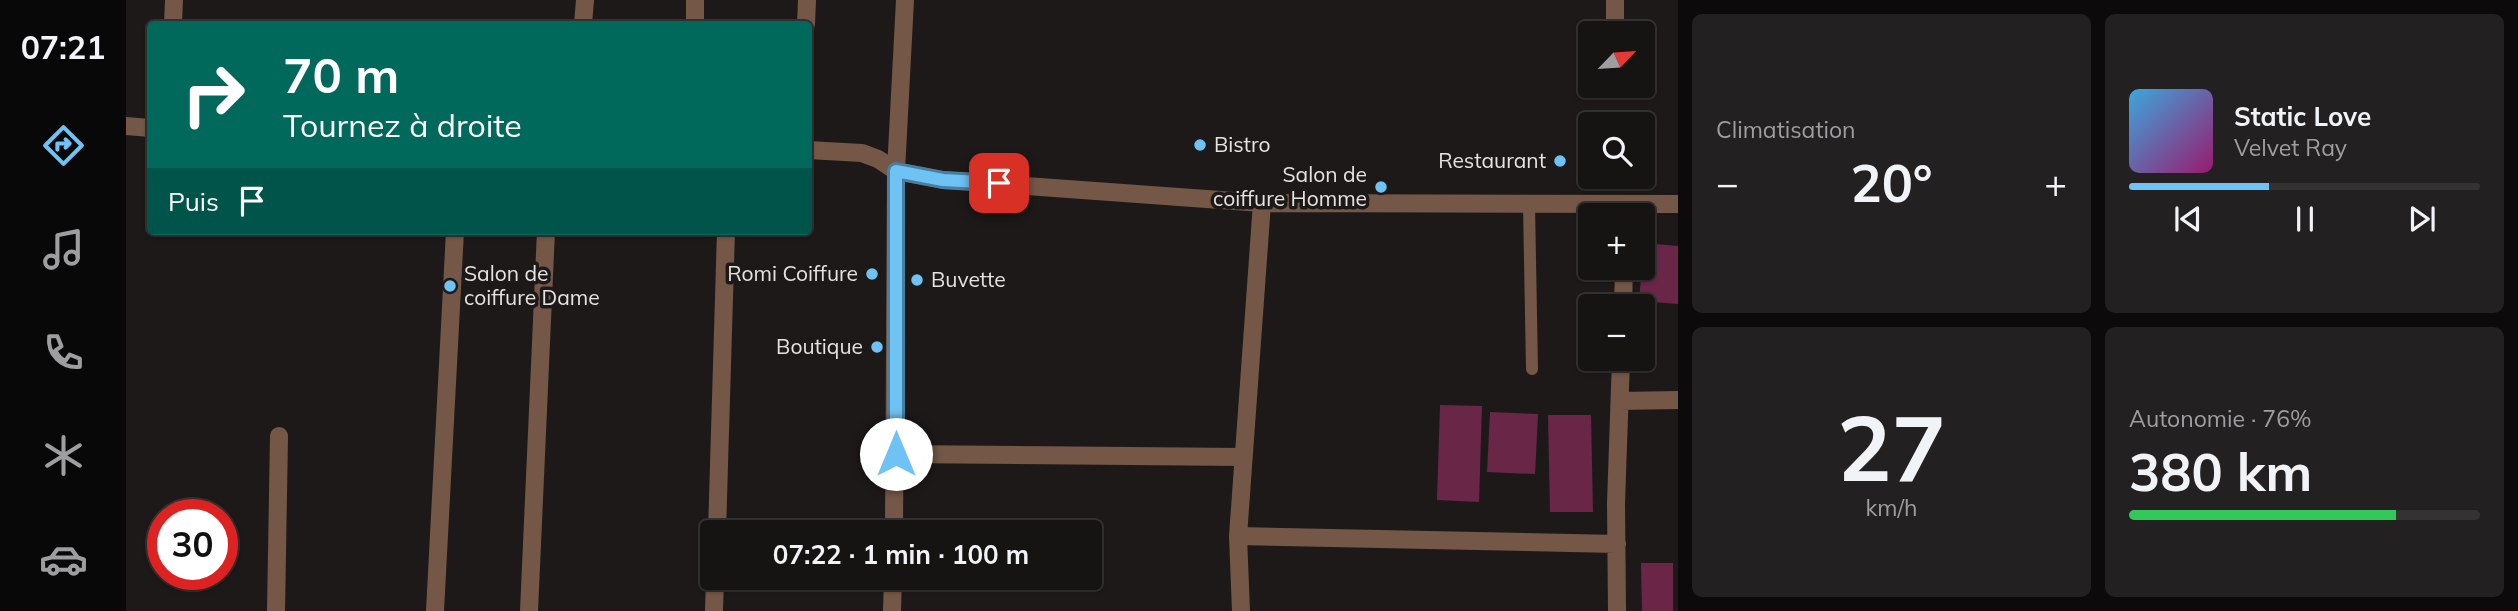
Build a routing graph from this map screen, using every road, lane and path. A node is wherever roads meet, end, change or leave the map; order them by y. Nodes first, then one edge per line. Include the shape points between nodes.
1 (174, 0) edge
2 (584, 0) edge
3 (695, 0) edge
4 (807, 0) edge
5 (905, 0) edge
6 (1615, 0) edge
7 (173, 21) edge
8 (583, 21) edge
9 (695, 21) edge
10 (806, 21) edge
11 (1615, 21) edge
12 (126, 126) edge
13 (147, 128) edge
14 (812, 150) edge
15 (896, 171) junction
16 (1262, 203) junction
17 (1678, 204) edge
18 (1529, 205) junction
19 (1655, 207) edge
20 (1578, 208) edge
21 (455, 235) edge
22 (546, 235) edge
23 (726, 235) edge
24 (1532, 369) dead end
25 (1621, 371) edge
26 (1678, 400) edge
27 (1620, 401) junction
28 (279, 436) dead end
29 (896, 454) junction
30 (1243, 457) junction
31 (717, 520) edge
32 (894, 520) edge
33 (1238, 536) junction
34 (1617, 544) junction
35 (716, 590) edge
36 (893, 590) edge
37 (276, 611) edge
38 (435, 611) edge
39 (529, 611) edge
40 (715, 611) edge
41 (892, 611) edge
42 (1241, 611) edge
43 (1617, 611) edge

1 - 7 street
2 - 8 street
3 - 9 street
4 - 10 street
5 - 15 street
6 - 11 street
12 - 13 street
14 - 15 street via 862,153
15 - 16 street via 943,180
15 - 29 street
16 - 18 street
16 - 30 street
17 - 19 street
18 - 20 street
18 - 24 lane
21 - 38 street
22 - 39 street
23 - 31 street
25 - 27 street
26 - 27 street
27 - 34 street
28 - 37 street
29 - 30 street
29 - 32 street
30 - 33 street
33 - 34 street
33 - 42 street
34 - 43 street
35 - 40 street
36 - 41 street

